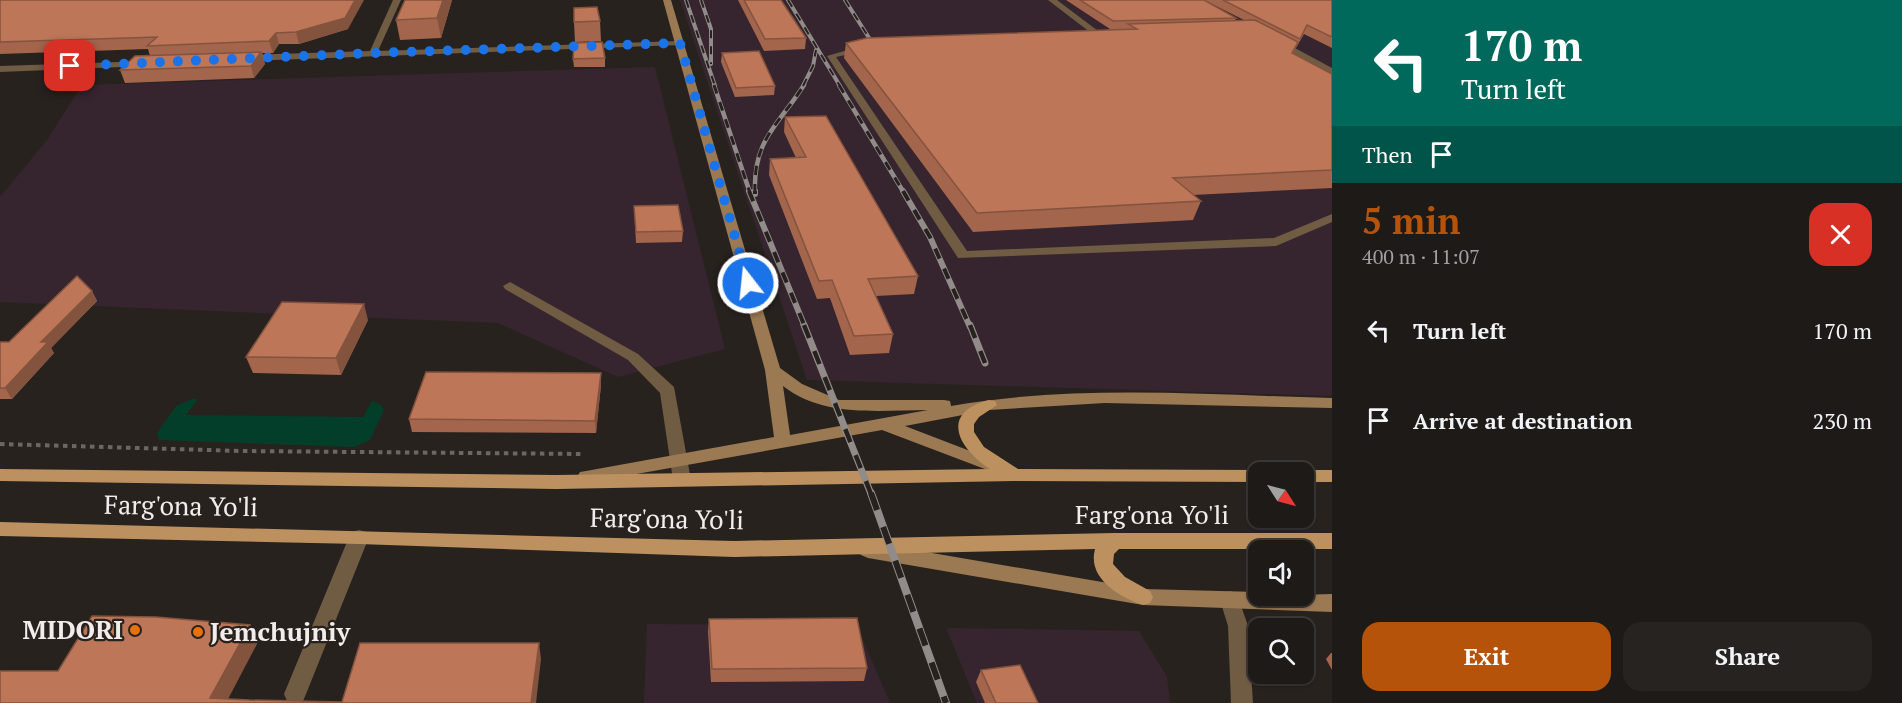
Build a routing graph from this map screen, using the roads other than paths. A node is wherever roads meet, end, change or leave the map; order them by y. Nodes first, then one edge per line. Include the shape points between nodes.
1 (398, 0) edge
2 (667, 0) edge
3 (1052, 0) edge
4 (1087, 34) edge
5 (1098, 34) junction
6 (1110, 34) edge
7 (1269, 38) edge
8 (680, 43) junction
9 (873, 47) edge
10 (373, 53) junction
11 (233, 59) edge
12 (152, 63) edge
13 (0, 69) edge
14 (1332, 72) edge
15 (1332, 218) edge
16 (510, 286) dead end
17 (773, 370) junction
18 (1332, 403) edge
19 (837, 405) junction
20 (989, 405) junction
21 (882, 423) junction
22 (783, 441) junction
23 (679, 461) junction
24 (0, 475) edge
25 (1015, 475) junction
26 (1248, 476) edge
27 (1314, 476) edge
28 (1332, 477) edge
29 (682, 480) junction
30 (556, 482) junction
31 (0, 529) edge
32 (359, 537) junction
33 (1115, 541) junction
34 (1332, 541) edge
35 (849, 547) junction
36 (1143, 597) junction
37 (1230, 600) junction
38 (1332, 603) edge
39 (295, 694) dead end
40 (1242, 703) edge

1 - 10 lane
2 - 8 street
3 - 5 lane
4 - 5 lane
5 - 6 lane
7 - 14 lane
8 - 10 lane
8 - 17 street
9 - 15 lane via 831,56 963,255 1276,242
10 - 11 lane
12 - 13 lane
16 - 23 lane via 633,357 668,391
17 - 19 street via 795,388
17 - 22 street
18 - 20 street via 1105,398
19 - 20 street
19 - 21 street
20 - 21 street
20 - 25 main road via 969,417 966,436 983,456
21 - 22 street
21 - 25 street
22 - 23 street
23 - 29 lane
23 - 30 street
24 - 30 main road, Farg'ona Yo'li
25 - 26 main road, Farg'ona Yo'li
25 - 29 main road, Farg'ona Yo'li
27 - 28 main road
29 - 30 main road, Farg'ona Yo'li
31 - 32 main road, Farg'ona Yo'li
32 - 35 main road, Farg'ona Yo'li via 734,549
32 - 39 lane
33 - 34 main road, Farg'ona Yo'li
33 - 35 main road, Farg'ona Yo'li
33 - 36 main road via 1104,551 1103,566 1118,583
35 - 36 street
36 - 37 street
37 - 38 street
37 - 40 lane via 1238,626

